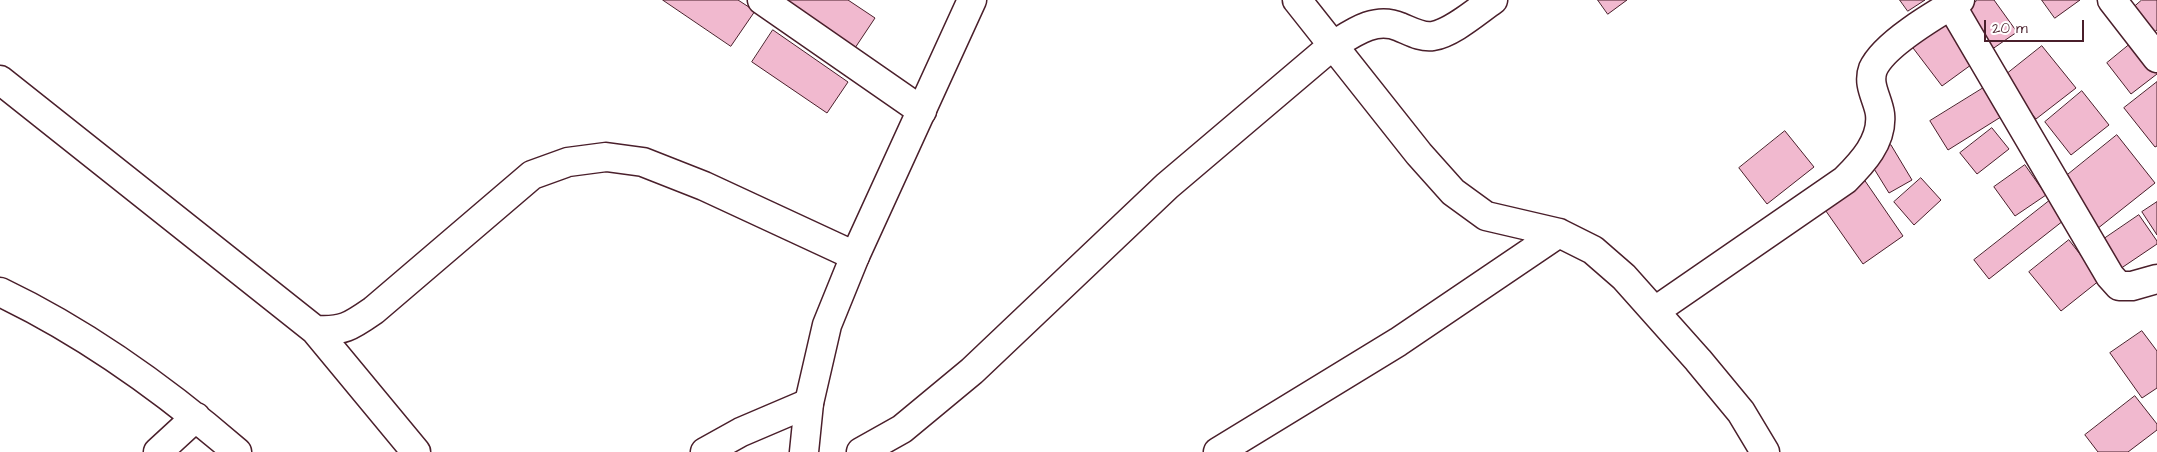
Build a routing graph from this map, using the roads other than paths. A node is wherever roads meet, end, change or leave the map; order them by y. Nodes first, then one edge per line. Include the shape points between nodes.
1 (762, 0) edge
2 (972, 0) edge
3 (1297, 0) edge
4 (1493, 0) edge
5 (2112, 0) edge
6 (1956, 3) edge
7 (1332, 46) junction
8 (2157, 58) edge
9 (0, 80) edge
10 (922, 111) junction
11 (1559, 233) junction
12 (855, 256) junction
13 (2157, 279) edge
14 (0, 292) edge
15 (1655, 311) junction
16 (315, 330) junction
17 (809, 403) junction
18 (196, 417) junction
19 (1757, 448) edge
20 (158, 452) edge
21 (237, 452) edge
22 (416, 452) edge
23 (705, 452) edge
24 (804, 452) edge
25 (861, 452) edge
26 (1218, 452) edge

1 - 10 street
2 - 10 street
3 - 7 street
4 - 7 street via 1445,32 1432,36 1377,22
5 - 8 street
6 - 13 street via 2110,276 2119,286
6 - 15 street via 1885,51 1873,70 1872,85 1880,115 1876,140 1845,180
7 - 11 street via 1453,192 1486,216
7 - 25 street via 1166,186 972,371 902,429
9 - 16 street
10 - 12 street
11 - 15 street via 1593,250
11 - 26 street via 1398,342
12 - 16 street via 704,186 643,162 606,157 568,162 532,175 354,324 334,331
12 - 17 street via 827,325
14 - 18 street via 41,313 116,360
15 - 19 street via 1741,412
16 - 22 street
17 - 23 street via 741,432
17 - 24 street
18 - 20 street
18 - 21 street

